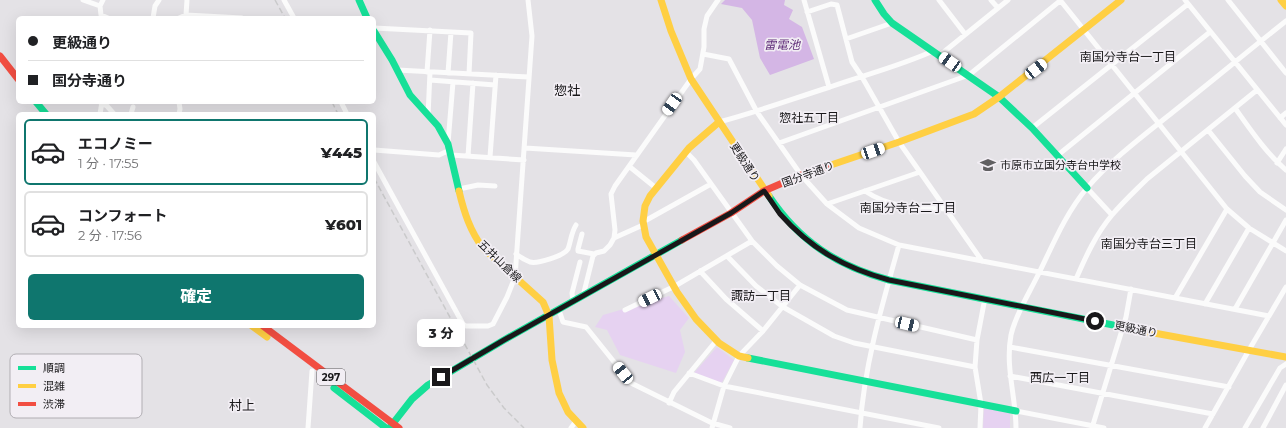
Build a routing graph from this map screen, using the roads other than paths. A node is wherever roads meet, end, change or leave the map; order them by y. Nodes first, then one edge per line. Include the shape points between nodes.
1 (83, 0) edge
2 (103, 0) edge
3 (159, 0) edge
4 (187, 0) edge
5 (284, 0) edge
6 (360, 0) edge
7 (528, 0) edge
8 (661, 0) edge
9 (718, 0) edge
10 (804, 0) edge
11 (875, 0) edge
12 (939, 0) edge
13 (991, 0) edge
14 (1008, 0) edge
15 (1061, 0) edge
16 (1121, 0) edge
17 (1228, 0) edge
18 (1281, 0) edge
19 (1186, 2) edge
20 (100, 6) junction
21 (1286, 6) edge
22 (998, 8) junction
23 (807, 12) junction
24 (186, 15) joint
25 (103, 16) edge
26 (154, 16) edge
27 (205, 16) edge
28 (293, 16) edge
29 (366, 16) edge
30 (1286, 21) edge
31 (892, 23) junction
32 (376, 28) edge
33 (430, 30) junction
34 (1084, 31) junction
35 (451, 32) junction
36 (1210, 32) junction
37 (376, 34) edge
38 (966, 34) junction
39 (846, 39) junction
40 (1261, 41) junction
41 (933, 51) junction
42 (703, 54) junction
43 (940, 55) junction
44 (0, 56) edge
45 (1236, 62) junction
46 (0, 65) edge
47 (1111, 65) junction
48 (397, 70) junction
49 (429, 72) junction
50 (448, 73) junction
51 (1286, 73) edge
52 (469, 74) junction
53 (16, 75) edge
54 (496, 75) junction
55 (969, 75) junction
56 (529, 77) junction
57 (862, 77) junction
58 (691, 79) junction
59 (430, 80) junction
60 (453, 82) junction
61 (473, 83) junction
62 (16, 85) edge
63 (495, 85) junction
64 (829, 87) junction
65 (1257, 90) junction
66 (1134, 94) junction
67 (999, 97) junction
68 (31, 104) edge
69 (38, 104) edge
70 (104, 104) edge
71 (133, 107) dead end
72 (879, 107) junction
73 (1235, 108) junction
74 (37, 112) edge
75 (44, 112) edge
76 (112, 112) edge
77 (132, 112) edge
78 (757, 112) junction
79 (1286, 113) edge
80 (428, 116) junction
81 (1280, 118) junction
82 (719, 122) junction
83 (1158, 124) junction
84 (1286, 125) edge
85 (1032, 128) junction
86 (1208, 130) junction
87 (899, 142) junction
88 (779, 143) junction
89 (524, 148) junction
90 (1286, 148) edge
91 (376, 150) edge
92 (450, 150) junction
93 (686, 152) junction
94 (1180, 152) junction
95 (636, 155) junction
96 (1058, 155) junction
97 (468, 156) junction
98 (490, 157) junction
99 (524, 160) junction
100 (1278, 162) junction
101 (376, 166) edge
102 (630, 167) junction
103 (1286, 170) edge
104 (920, 172) junction
105 (801, 175) junction
106 (711, 184) junction
107 (495, 186) dead end
108 (656, 188) junction
109 (1087, 188) junction
110 (459, 189) junction
111 (764, 191) junction
112 (865, 192) junction
113 (826, 204) junction
114 (946, 208) junction
115 (1227, 209) junction
116 (1286, 210) edge
117 (731, 213) junction
118 (1112, 215) junction
119 (1286, 220) edge
120 (643, 224) junction
121 (576, 225) dead end
122 (1248, 228) junction
123 (582, 234) dead end
124 (614, 238) junction
125 (752, 241) junction
126 (1273, 243) junction
127 (899, 245) junction
128 (1286, 251) edge
129 (516, 254) junction
130 (594, 254) junction
131 (656, 255) junction
132 (727, 256) junction
133 (982, 261) junction
134 (580, 262) dead end
135 (700, 271) junction
136 (1040, 272) junction
137 (515, 277) junction
138 (1076, 279) junction
139 (889, 280) junction
140 (800, 284) junction
141 (675, 286) junction
142 (1286, 287) edge
143 (1131, 290) junction
144 (584, 296) junction
145 (985, 298) junction
146 (1175, 298) junction
147 (573, 301) junction
148 (1205, 304) junction
149 (1023, 306) junction
150 (783, 307) junction
151 (559, 310) junction
152 (625, 310) dead end
153 (1235, 310) junction
154 (549, 316) junction
155 (1269, 316) junction
156 (880, 318) junction
157 (1123, 326) junction
158 (255, 328) edge
159 (266, 328) edge
160 (763, 330) junction
161 (977, 340) junction
162 (716, 341) junction
163 (873, 347) junction
164 (1010, 348) junction
165 (1249, 350) junction
166 (740, 356) junction
167 (1283, 356) edge
168 (1286, 364) edge
169 (1111, 366) junction
170 (975, 367) junction
171 (312, 371) junction
172 (689, 372) junction
173 (1010, 376) junction
174 (865, 381) junction
175 (1286, 385) edge
176 (724, 386) junction
177 (1229, 387) junction
178 (1103, 394) junction
179 (669, 403) junction
180 (981, 404) junction
181 (1016, 411) junction
182 (861, 413) junction
183 (1213, 414) junction
184 (576, 421) junction
185 (712, 425) edge
186 (394, 426) edge
187 (1092, 427) edge
188 (308, 428) edge
189 (386, 428) edge
190 (571, 428) edge
191 (583, 428) edge
192 (730, 428) edge
193 (860, 428) edge
194 (939, 428) edge
195 (980, 428) edge
196 (1016, 428) edge
197 (1104, 428) edge
198 (1206, 428) edge
199 (1245, 428) edge
200 (1263, 428) edge

1 - 20 street
2 - 20 street
3 - 26 street
4 - 24 street
5 - 28 street
6 - 29 main road
7 - 56 street via 532,36
8 - 58 main road, 更級通り
9 - 42 street via 707,16
10 - 23 street
11 - 31 main road
12 - 38 street
13 - 22 street
14 - 22 street
15 - 34 street
15 - 55 street
16 - 34 main road, 国分寺通り
17 - 40 street
18 - 21 main road
19 - 36 street
19 - 47 street
20 - 25 street
22 - 38 street
23 - 39 street via 832,4 837,6
23 - 64 street
24 - 27 street
30 - 40 street
31 - 39 street
31 - 41 main road
32 - 33 street
33 - 35 street
33 - 49 street
34 - 47 street
34 - 67 main road, 国分寺通り
35 - 50 street
35 - 52 street via 471,33
36 - 45 street
36 - 66 street
37 - 48 main road, 五井山倉線
38 - 43 street
39 - 57 street via 852,62
40 - 45 street
40 - 51 street
41 - 43 main road
41 - 57 street
42 - 58 street via 700,69
42 - 78 street via 729,59
43 - 55 main road
44 - 53 main road
45 - 65 street
45 - 83 street
46 - 62 main road
47 - 66 street
47 - 85 street
48 - 49 street
48 - 80 main road, 五井山倉線 via 410,96
49 - 50 street
49 - 59 street
50 - 52 street
52 - 54 street
54 - 56 street
54 - 63 street
55 - 67 main road
55 - 72 street
56 - 89 street
57 - 64 street
57 - 72 street
58 - 82 main road, 更級通り
58 - 95 street
59 - 60 street
59 - 80 street
60 - 61 street
60 - 92 street
61 - 63 street
61 - 97 street
63 - 98 street
64 - 78 street
65 - 73 street
65 - 81 street
66 - 83 street
66 - 96 street
67 - 85 main road
67 - 87 main road, 国分寺通り via 974,114
68 - 74 main road
69 - 75 main road
70 - 76 street
71 - 77 street
72 - 87 street
72 - 88 street
73 - 86 street
73 - 100 street
78 - 82 street
78 - 88 street
79 - 81 street
80 - 92 main road, 五井山倉線 via 438,126
81 - 84 street
82 - 93 main road
82 - 111 main road, 更級通り
83 - 94 street
83 - 109 street via 1121,154
85 - 96 main road
86 - 94 street
86 - 116 street via 1260,192
87 - 104 street
87 - 105 main road, 国分寺通り
88 - 105 street
89 - 95 street
89 - 99 street
90 - 100 street
91 - 92 street via 439,155
92 - 97 street
92 - 110 main road, 五井山倉線
93 - 106 street
93 - 108 main road
94 - 115 street
94 - 118 street via 1147,179
95 - 102 street
96 - 109 main road
97 - 98 street
98 - 99 street
99 - 129 street
100 - 103 street
101 - 137 street via 463,324 493,324
102 - 108 street
102 - 124 street via 611,194
104 - 112 street
104 - 114 street
105 - 111 main road, 国分寺通り
105 - 113 street
106 - 117 street
106 - 120 street
107 - 110 street via 478,185
108 - 120 main road via 644,204
109 - 118 street
109 - 136 street via 1060,229
110 - 137 main road, 五井山倉線 via 465,216 476,239
111 - 117 main road, 国分寺通り
111 - 139 main road, 更級通り via 780,213 806,240 836,260 870,275
112 - 113 street
112 - 114 street via 892,204 910,208
113 - 127 street via 859,228
114 - 133 street
115 - 122 street
115 - 146 street
117 - 125 street
117 - 131 main road, 国分寺通り
118 - 138 street via 1088,252
119 - 126 street
120 - 124 street
120 - 131 main road via 646,237
121 - 129 street via 567,250 563,254 551,259 529,262
122 - 126 street
122 - 148 street
123 - 130 street via 578,251
124 - 130 street via 604,251
125 - 132 street
125 - 140 street
126 - 128 street
126 - 153 street
127 - 133 street
127 - 139 street
129 - 137 street
130 - 144 street
131 - 141 main road
131 - 144 main road, 国分寺通り
132 - 135 street
132 - 150 street via 756,286
133 - 136 street
134 - 147 street via 572,293
135 - 141 street
135 - 160 street via 726,299
136 - 138 street
136 - 149 street
137 - 154 main road, 五井山倉線 via 544,302
138 - 143 street
139 - 145 main road, 更級通り
139 - 156 street
140 - 150 street
140 - 156 street via 847,310
141 - 152 street
141 - 162 main road via 694,316
142 - 155 street
143 - 146 street
143 - 157 street
144 - 147 main road, 国分寺通り
145 - 149 main road, 更級通り
145 - 161 street
146 - 148 street
147 - 151 main road, 国分寺通り
148 - 153 street
149 - 157 main road, 更級通り
149 - 164 street via 1014,321
150 - 160 street
150 - 163 street via 834,336
151 - 154 main road, 国分寺通り
151 - 179 street via 563,322 586,327 631,383
153 - 155 street
154 - 184 main road, 五井山倉線 via 552,360 559,393 568,412
154 - 186 main road, 国分寺通り via 428,385 412,400
155 - 165 street
156 - 161 street
156 - 163 street
157 - 165 main road, 更級通り
157 - 169 street
158 - 171 main road, 297
159 - 186 main road, 297
160 - 166 street
161 - 170 street
162 - 166 main road
162 - 172 street
163 - 170 street
163 - 174 street
164 - 169 street
164 - 173 street
165 - 167 main road, 更級通り
165 - 177 street
166 - 174 main road
166 - 176 street
168 - 199 street via 1280,368
169 - 177 street
169 - 178 street
170 - 180 street
171 - 188 street
171 - 189 main road, 297
172 - 176 street
172 - 179 street
173 - 178 street
173 - 181 street
174 - 180 main road
174 - 182 street
175 - 200 street
176 - 182 street
176 - 185 street
177 - 183 street
178 - 183 street
178 - 187 street
179 - 185 street
180 - 181 main road
180 - 195 street
181 - 187 street
181 - 196 street
182 - 193 street
182 - 194 street
183 - 198 street
184 - 190 street
184 - 191 main road, 五井山倉線
185 - 192 street
187 - 197 street

